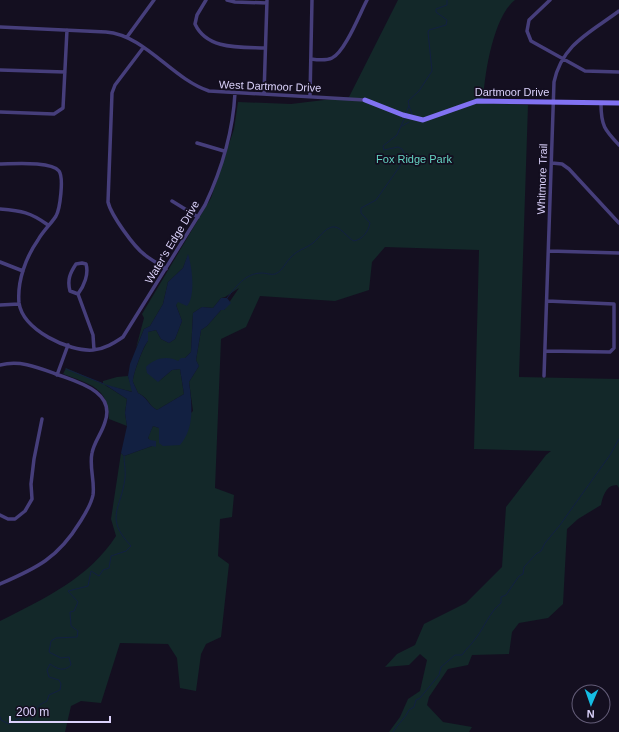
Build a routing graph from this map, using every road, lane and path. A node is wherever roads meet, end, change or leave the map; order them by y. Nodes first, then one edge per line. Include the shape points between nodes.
1 (148, 0) edge
2 (206, 0) edge
3 (228, 0) edge
4 (312, 0) edge
5 (367, 0) edge
6 (550, 0) edge
7 (153, 1) edge
8 (267, 1) edge
9 (619, 11) edge
10 (0, 27) edge
11 (67, 30) junction
12 (127, 37) junction
13 (142, 48) junction
14 (265, 48) junction
15 (311, 59) junction
16 (562, 59) junction
17 (0, 70) edge
18 (65, 72) junction
19 (619, 72) edge
20 (235, 94) junction
21 (264, 94) junction
22 (310, 96) junction
23 (365, 100) joint
24 (553, 102) junction
25 (619, 103) edge
26 (601, 104) junction
27 (0, 112) edge
28 (197, 143) dead end
29 (618, 144) edge
30 (224, 152) junction
31 (552, 163) junction
32 (0, 164) edge
33 (172, 201) dead end
34 (0, 210) edge
35 (198, 217) junction
36 (619, 223) edge
37 (48, 225) junction
38 (549, 251) junction
39 (619, 253) edge
40 (0, 262) edge
41 (166, 269) junction
42 (23, 271) junction
43 (78, 294) junction
44 (547, 301) junction
45 (19, 304) junction
46 (0, 305) edge
47 (68, 345) junction
48 (94, 350) junction
49 (545, 351) junction
50 (0, 365) edge
51 (57, 374) junction
52 (544, 376) dead end
53 (42, 419) dead end
54 (0, 515) edge
55 (0, 584) edge

1 - 7 street
2 - 14 street via 195,24 199,33 216,44
3 - 8 street
4 - 15 street
5 - 15 street via 342,49 334,58
6 - 16 street via 529,20 527,31 531,42
7 - 12 street
8 - 14 street
9 - 16 street, Whitmore Trail via 574,44
10 - 11 street, West Dartmoor Drive
11 - 12 street, West Dartmoor Drive via 110,32
11 - 18 street
12 - 13 street, West Dartmoor Drive
13 - 20 street, West Dartmoor Drive via 196,86 213,92
13 - 41 street via 112,93 108,202 138,249
14 - 21 street
15 - 22 street
16 - 19 street via 585,71
16 - 24 street, Whitmore Trail via 554,82
17 - 18 street
18 - 27 street via 64,104 60,111 54,114
20 - 21 street, West Dartmoor Drive
20 - 30 street, Water’s Edge Drive via 233,122
21 - 22 street, West Dartmoor Drive
22 - 23 street, West Dartmoor Drive
23 - 24 street, Dartmoor Drive via 403,115 427,120 477,101
24 - 26 street, Dartmoor Drive
24 - 31 street, Whitmore Trail
25 - 26 street, Dartmoor Drive
26 - 29 street via 601,119 605,132
28 - 30 street
30 - 35 street, Water’s Edge Drive via 213,188
31 - 36 street via 562,164 569,169
31 - 38 street, Whitmore Trail
32 - 37 street via 50,165 59,171 59,208
33 - 35 street
34 - 37 street via 25,211
35 - 41 street, Water’s Edge Drive
37 - 42 street via 37,240
38 - 39 street
38 - 44 street, Whitmore Trail
40 - 42 street
41 - 48 street, Water’s Edge Drive via 123,337 113,344
42 - 45 street
43 - 43 street via 87,269 86,264 82,263 76,264 68,283 70,291
43 - 48 street via 93,335
44 - 49 street, Whitmore Trail
44 - 49 street via 614,304 614,348 610,352
45 - 46 street
45 - 47 street, Water’s Edge Drive via 34,328 43,335
47 - 48 street, Water’s Edge Drive
47 - 51 street
49 - 52 street, Whitmore Trail
50 - 51 street via 11,362 24,363
51 - 55 street via 94,390 104,402 107,416 92,453 94,488 90,506 70,539 55,554 39,567
53 - 54 street via 34,459 32,499 25,511 16,519

